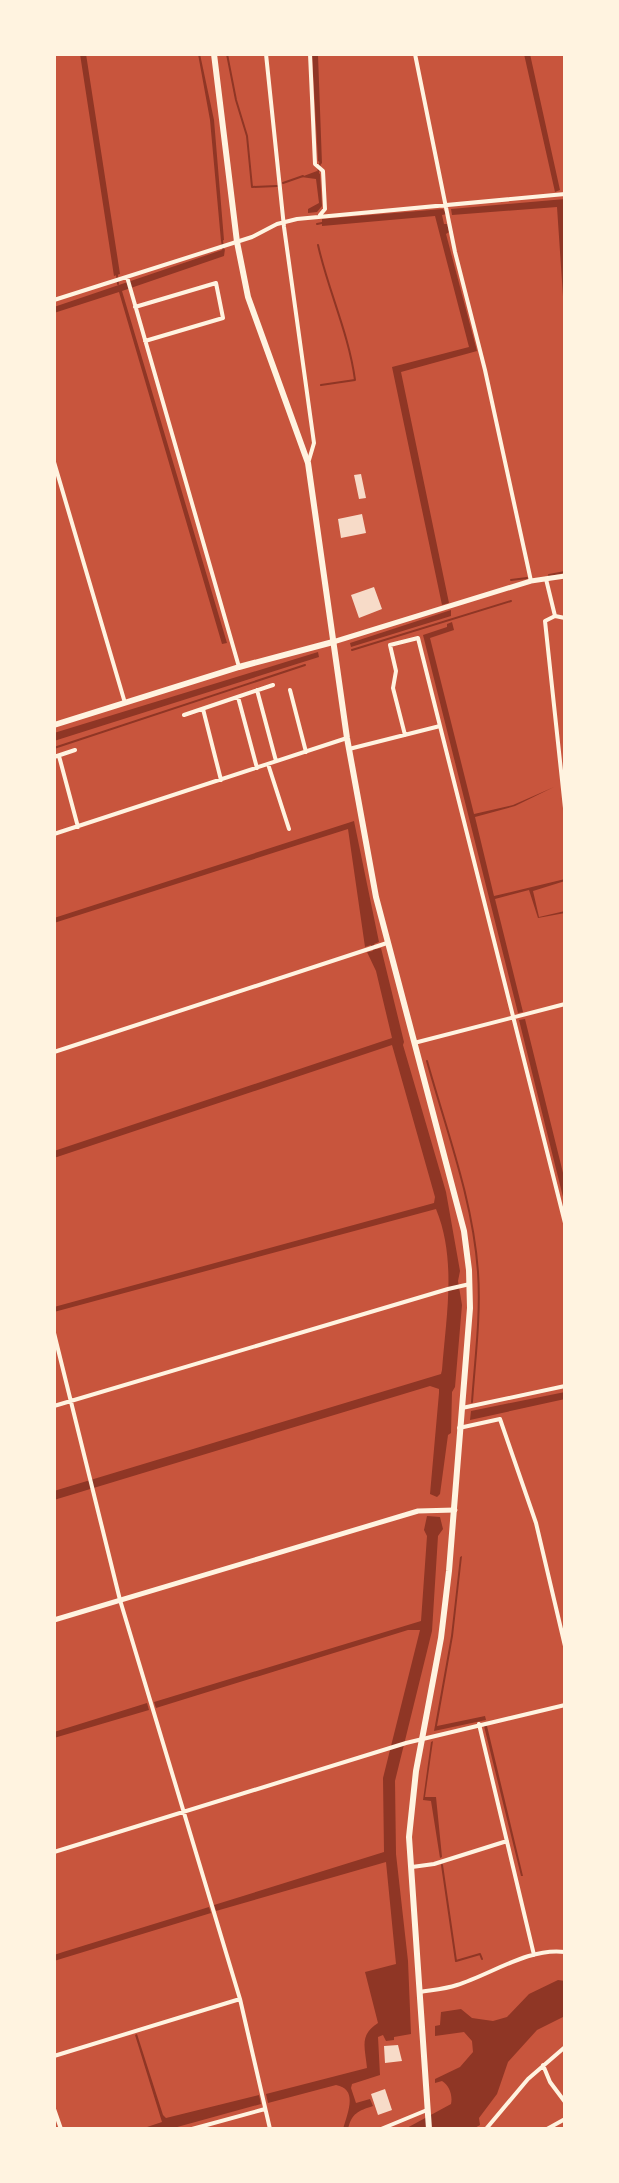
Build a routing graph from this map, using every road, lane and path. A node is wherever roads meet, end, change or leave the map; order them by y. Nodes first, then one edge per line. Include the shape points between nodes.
1 (214, 54) edge
2 (266, 54) edge
3 (310, 54) edge
4 (415, 54) edge
5 (565, 194) edge
6 (447, 206) junction
7 (319, 216) junction
8 (284, 223) junction
9 (237, 242) junction
10 (127, 279) junction
11 (54, 300) edge
12 (135, 307) junction
13 (145, 341) junction
14 (54, 462) edge
15 (308, 463) junction
16 (565, 576) edge
17 (546, 579) junction
18 (531, 581) junction
19 (555, 616) junction
20 (565, 618) edge
21 (333, 642) junction
22 (239, 667) junction
23 (273, 685) dead end
24 (257, 690) junction
25 (290, 690) dead end
26 (238, 697) junction
27 (125, 703) junction
28 (203, 709) junction
29 (184, 715) dead end
30 (54, 725) edge
31 (440, 726) junction
32 (405, 735) junction
33 (347, 738) junction
34 (349, 749) junction
35 (75, 750) dead end
36 (306, 752) junction
37 (56, 757) edge
38 (276, 761) junction
39 (268, 764) junction
40 (257, 768) junction
41 (221, 780) junction
42 (565, 808) edge
43 (78, 827) junction
44 (289, 829) dead end
45 (54, 834) edge
46 (387, 943) junction
47 (565, 1004) edge
48 (514, 1017) junction
49 (414, 1043) junction
50 (54, 1052) edge
51 (565, 1223) edge
52 (466, 1284) junction
53 (54, 1333) edge
54 (565, 1386) edge
55 (71, 1401) junction
56 (54, 1406) edge
57 (461, 1408) junction
58 (459, 1428) junction
59 (455, 1510) junction
60 (120, 1600) junction
61 (54, 1620) edge
62 (565, 1646) edge
63 (565, 1705) edge
64 (479, 1724) junction
65 (422, 1738) junction
66 (183, 1812) junction
67 (507, 1841) junction
68 (54, 1852) edge
69 (410, 1867) junction
70 (565, 1952) edge
71 (534, 1955) junction
72 (420, 1992) junction
73 (240, 1999) junction
74 (565, 2047) edge
75 (54, 2056) edge
76 (543, 2065) junction
77 (565, 2102) edge
78 (54, 2109) edge
79 (265, 2109) junction
80 (427, 2110) junction
81 (565, 2119) edge
82 (58, 2127) edge
83 (192, 2129) edge
84 (270, 2129) edge
85 (381, 2129) edge
86 (429, 2129) edge
87 (486, 2129) edge
88 (547, 2129) edge

1 - 9 main road
2 - 8 street
3 - 7 street via 315,164 323,171 325,209
4 - 6 street
5 - 6 street
6 - 7 street
6 - 18 street
7 - 8 street
8 - 9 street
8 - 15 street via 314,443
9 - 10 street
9 - 15 main road via 257,324
10 - 11 street
10 - 12 street
12 - 13 street
12 - 13 street via 216,283 223,318
13 - 22 street
14 - 27 street
15 - 21 main road
16 - 17 street
17 - 18 street
17 - 19 street
18 - 21 street
19 - 20 street
19 - 42 street via 545,621
21 - 22 main road
21 - 33 main road
22 - 27 main road
23 - 24 street
24 - 26 street
24 - 38 street
25 - 36 street
26 - 28 street
26 - 40 street
27 - 30 main road
28 - 29 street
28 - 41 street
31 - 32 street
31 - 32 street via 418,638 390,645 396,671 393,688
31 - 48 street
32 - 34 street
33 - 34 main road
33 - 36 street
34 - 46 main road
35 - 37 street
36 - 38 street
37 - 43 street
38 - 39 street
39 - 40 street
39 - 44 street
40 - 41 street
41 - 43 street
43 - 45 street
46 - 49 main road
46 - 50 street
47 - 48 street
48 - 49 street
48 - 51 street
49 - 52 main road via 464,1231
52 - 55 street
52 - 57 main road
53 - 55 street
54 - 57 street
55 - 56 street
55 - 60 street
57 - 58 main road
58 - 59 main road
58 - 62 street via 500,1419 536,1523
59 - 60 street via 418,1511
59 - 65 main road via 441,1638
60 - 61 street
60 - 66 street
63 - 64 street
64 - 65 street
64 - 67 street
65 - 66 street
65 - 69 main road
66 - 68 street
66 - 73 street
67 - 69 street
67 - 71 street
69 - 72 main road
70 - 71 street
71 - 72 street via 455,1986
72 - 80 main road
73 - 75 street
73 - 79 street
74 - 76 street
76 - 77 street
76 - 87 street
78 - 82 street
79 - 83 street
79 - 84 street
80 - 85 street
80 - 86 main road
81 - 88 street

